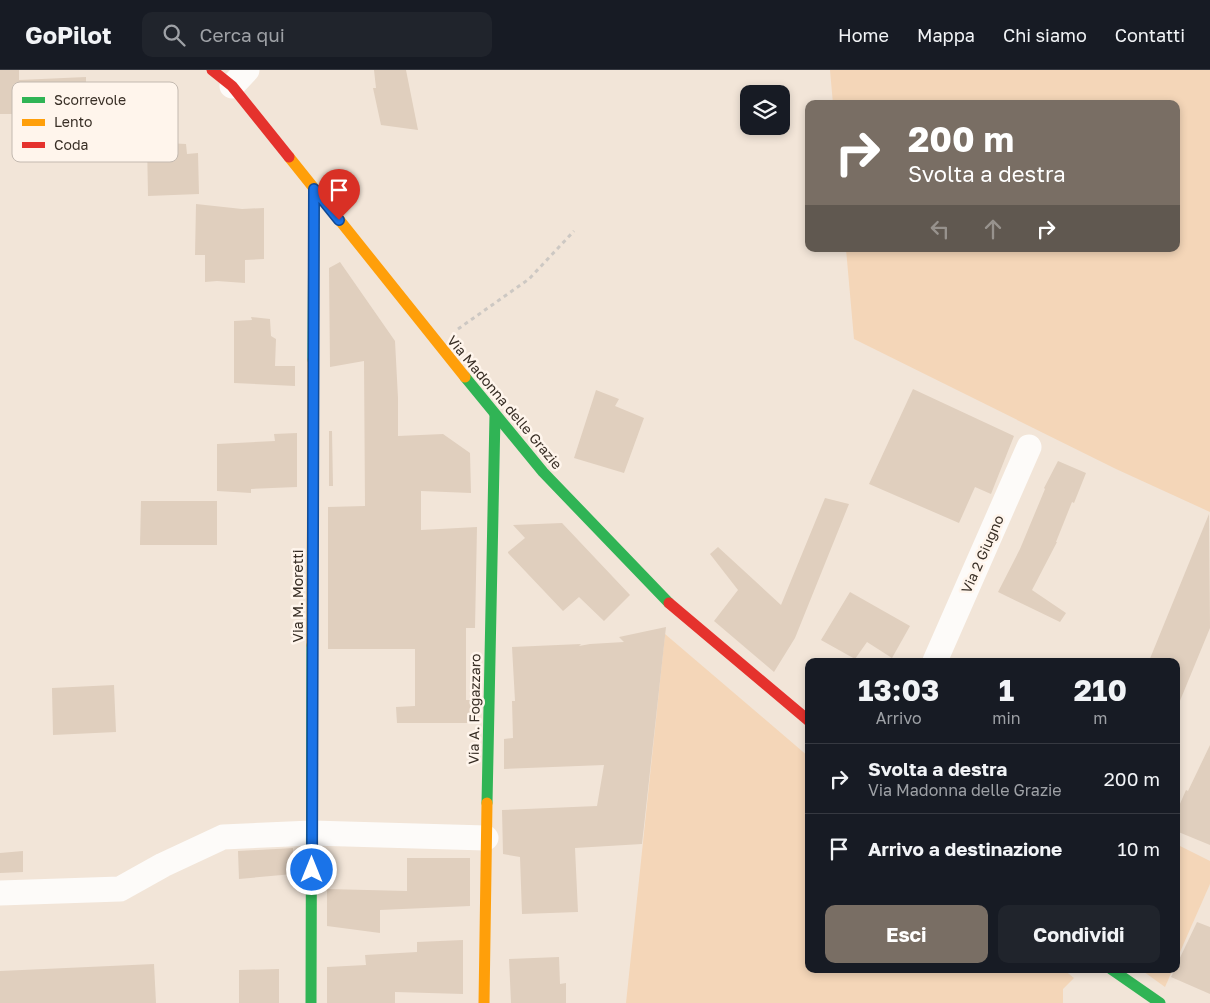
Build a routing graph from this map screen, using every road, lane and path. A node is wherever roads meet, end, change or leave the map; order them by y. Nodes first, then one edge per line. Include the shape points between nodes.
1 (212, 70) edge
2 (240, 78) edge
3 (314, 189) junction
4 (574, 231) dead end
5 (437, 343) junction
6 (495, 415) junction
7 (1029, 447) dead end
8 (935, 658) edge
9 (805, 718) edge
10 (312, 833) junction
11 (486, 838) junction
12 (0, 893) edge
13 (1117, 973) edge
14 (311, 1003) edge
15 (484, 1003) edge
16 (1160, 1003) edge

1 - 2 street, Via Madonna delle Grazie
2 - 3 street, Via Madonna delle Grazie
3 - 5 street, Via Madonna delle Grazie
3 - 10 street, Via M. Moretti
4 - 5 path via 529,279
5 - 6 street, Via Madonna delle Grazie
6 - 9 street, Via Madonna delle Grazie via 543,472 671,605
6 - 11 street, Via A. Fogazzaro
7 - 8 street, Via 2 Giugno
10 - 11 street
10 - 12 street via 223,836 163,864 120,889
10 - 14 street, Via M. Moretti
11 - 15 street, Via A. Fogazzaro
13 - 16 street

